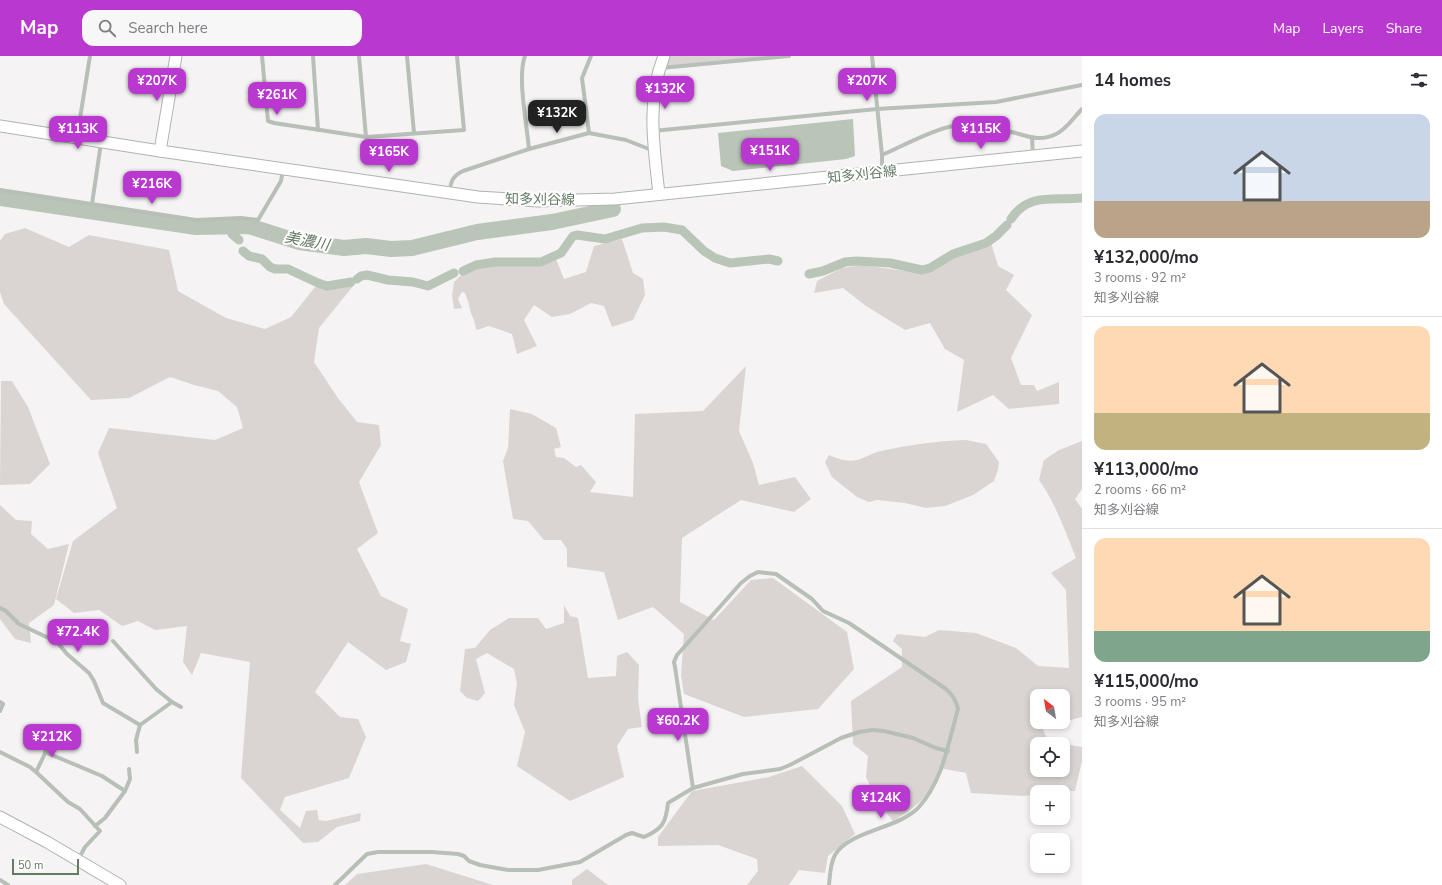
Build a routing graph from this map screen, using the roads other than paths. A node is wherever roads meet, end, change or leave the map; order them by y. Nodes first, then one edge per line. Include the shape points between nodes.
1 (90, 56) edge
2 (176, 56) edge
3 (261, 56) edge
4 (313, 56) edge
5 (359, 56) edge
6 (407, 56) edge
7 (457, 56) edge
8 (525, 56) edge
9 (592, 56) edge
10 (664, 56) edge
11 (790, 56) edge
12 (872, 56) edge
13 (659, 68) junction
14 (1082, 85) edge
15 (877, 109) junction
16 (1082, 109) edge
17 (0, 126) edge
18 (318, 130) junction
19 (653, 131) junction
20 (414, 133) junction
21 (590, 133) junction
22 (366, 137) junction
23 (77, 138) junction
24 (1032, 138) junction
25 (101, 141) junction
26 (529, 149) junction
27 (160, 151) junction
28 (654, 151) junction
29 (1082, 152) edge
30 (882, 155) junction
31 (1033, 157) junction
32 (283, 169) junction
33 (882, 172) junction
34 (0, 190) edge
35 (449, 193) junction
36 (660, 194) junction
37 (92, 204) junction
38 (0, 608) edge
39 (113, 641) dead end
40 (0, 702) edge
41 (172, 702) junction
42 (181, 707) dead end
43 (0, 711) edge
44 (140, 725) junction
45 (53, 737) dead end
46 (948, 751) junction
47 (0, 752) edge
48 (45, 752) junction
49 (137, 752) dead end
50 (129, 769) dead end
51 (36, 772) junction
52 (693, 788) junction
53 (125, 791) junction
54 (0, 817) edge
55 (95, 826) junction
56 (78, 860) junction
57 (0, 880) edge
58 (8, 885) edge
59 (120, 885) edge
60 (335, 885) edge
61 (829, 885) edge

1 - 23 street
2 - 27 street
3 - 18 street via 268,121
4 - 18 street
5 - 22 street
6 - 20 street
7 - 20 street via 464,130
8 - 26 street via 522,82
9 - 21 street via 582,78
10 - 13 street
11 - 13 street
12 - 15 street
13 - 19 street via 654,96
14 - 15 street via 996,102
15 - 19 street
15 - 30 street
16 - 24 street via 1056,134
17 - 23 street, 知多刈谷線
18 - 22 street
19 - 28 street
20 - 22 street
21 - 26 street
21 - 28 street via 626,140
23 - 25 street, 知多刈谷線
24 - 30 street via 972,125 953,126 933,132
24 - 31 street
25 - 27 street, 知多刈谷線
25 - 37 street
26 - 35 street via 456,174 451,180
27 - 32 street, 知多刈谷線
28 - 36 street
29 - 31 street, 知多刈谷線
30 - 33 street
31 - 33 street, 知多刈谷線
32 - 35 street, 知多刈谷線
32 - 37 street via 280,181 258,220 196,220
33 - 36 street, 知多刈谷線
34 - 37 street
35 - 36 street, 知多刈谷線 via 538,201
38 - 44 street via 19,624 57,642 89,673 103,703
39 - 41 street via 156,689
40 - 43 street via 4,704
41 - 42 street
41 - 44 street
44 - 49 street via 136,740
45 - 48 street
46 - 52 street via 913,738 872,730 841,738 780,769 743,774
46 - 52 street via 958,710 952,694 849,623 823,611 812,599 776,574 758,572 741,583 676,655 674,662
46 - 61 street via 937,782 918,809 907,817 859,837 841,848 835,855
47 - 51 street
48 - 51 street
48 - 53 street via 102,776
50 - 53 street via 130,779
51 - 55 street via 68,802 80,809
52 - 60 street via 668,803 663,825 656,830 644,837 632,833 626,835 580,862 538,870 508,870 480,865 458,854 378,852 367,854
53 - 55 street via 105,818
54 - 56 street
55 - 56 street via 100,831 85,847
56 - 59 street
57 - 58 street

